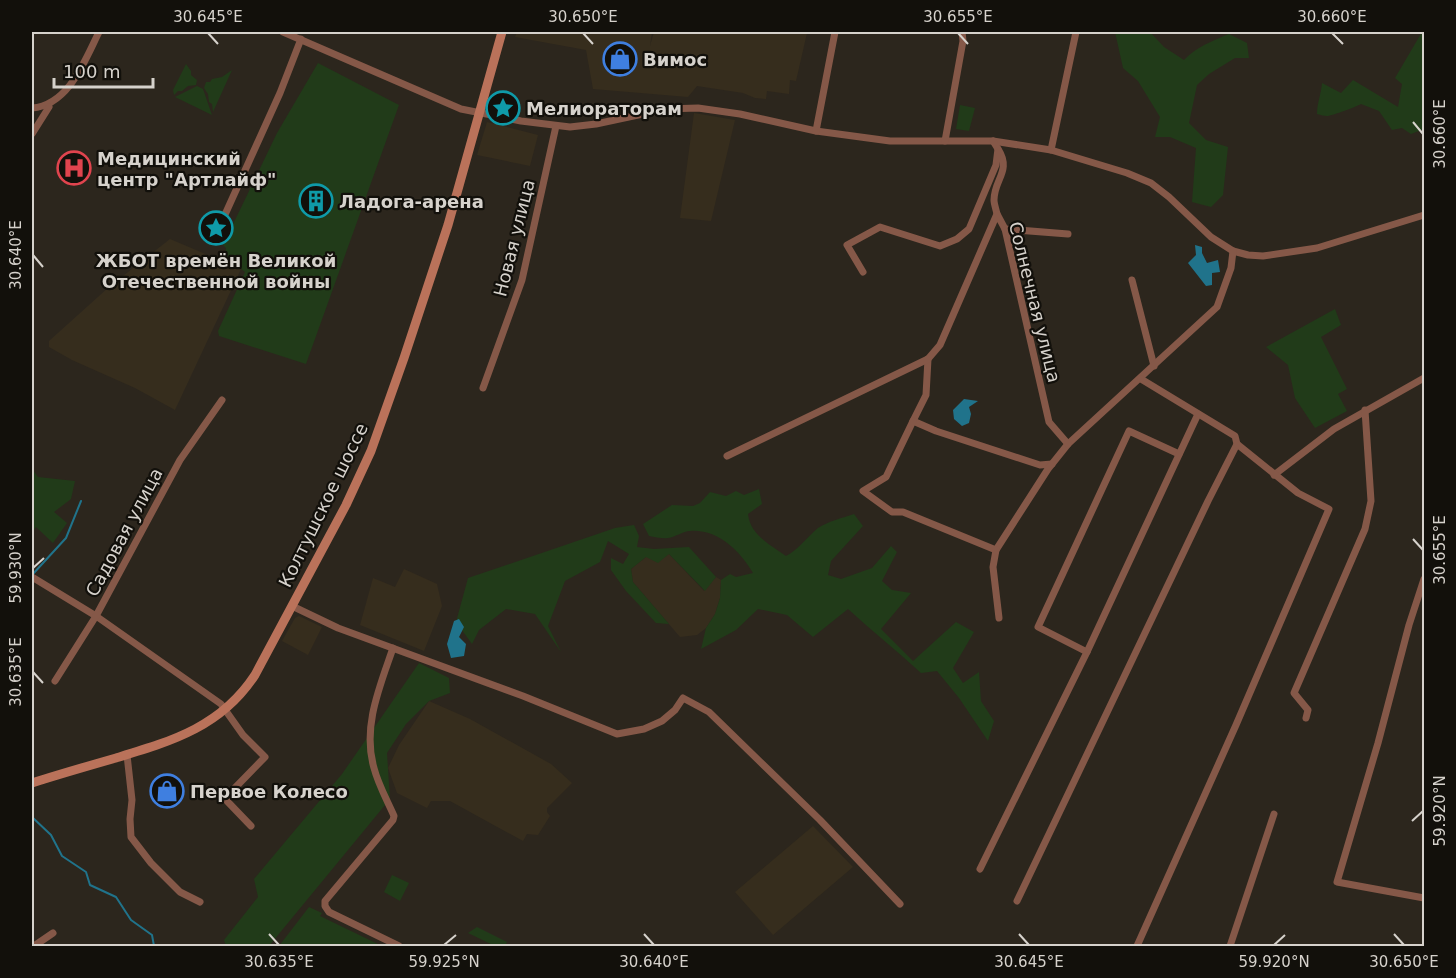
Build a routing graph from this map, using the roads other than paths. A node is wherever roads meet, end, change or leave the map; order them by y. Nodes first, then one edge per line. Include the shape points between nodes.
1 (99, 32) edge
2 (283, 32) edge
3 (502, 32) edge
4 (834, 32) edge
5 (962, 32) edge
6 (1076, 32) edge
7 (301, 39) junction
8 (49, 107) dead end
9 (32, 108) edge
10 (479, 113) junction
11 (555, 126) junction
12 (816, 131) junction
13 (32, 134) edge
14 (945, 141) junction
15 (993, 141) junction
16 (998, 149) junction
17 (1051, 150) junction
18 (997, 214) junction
19 (1425, 215) edge
20 (223, 219) dead end
21 (1005, 229) junction
22 (1068, 234) dead end
23 (1233, 251) junction
24 (863, 272) dead end
25 (1132, 280) dead end
26 (928, 359) junction
27 (1154, 366) junction
28 (1425, 378) edge
29 (1141, 379) junction
30 (483, 388) dead end
31 (222, 400) dead end
32 (1365, 410) junction
33 (1198, 414) junction
34 (913, 421) junction
35 (1068, 444) junction
36 (1237, 444) junction
37 (1179, 454) junction
38 (727, 456) dead end
39 (1052, 464) junction
40 (1274, 475) junction
41 (996, 550) junction
42 (32, 577) edge
43 (1425, 579) edge
44 (292, 606) junction
45 (96, 616) junction
46 (999, 618) dead end
47 (393, 648) junction
48 (1087, 652) junction
49 (55, 681) dead end
50 (225, 710) junction
51 (1306, 718) dead end
52 (127, 755) junction
53 (32, 783) edge
54 (1274, 814) dead end
55 (251, 825) dead end
56 (980, 869) dead end
57 (1425, 898) edge
58 (1017, 901) dead end
59 (200, 902) dead end
60 (900, 904) dead end
61 (53, 933) dead end
62 (34, 946) edge
63 (399, 946) edge
64 (1137, 946) edge
65 (1230, 946) edge

1 - 9 street via 65,90 54,101
2 - 7 street
3 - 10 main road, Колтушское шоссе
4 - 12 street
5 - 14 street
6 - 17 street
7 - 10 street via 461,109
7 - 20 street
8 - 13 street
10 - 11 street
10 - 44 main road, Колтушское шоссе via 428,289 371,451
11 - 12 street via 596,124 682,107 740,114
11 - 30 street, Новая улица via 522,280
12 - 14 street via 890,141
14 - 15 street
15 - 16 street
15 - 17 street
16 - 18 street via 1004,166 994,198
16 - 24 street via 996,165 969,230 940,246 880,227 847,245
17 - 23 street via 1150,183 1211,237
18 - 21 street, Солнечная улица
18 - 26 street, Солнечная улица via 940,345
19 - 23 street via 1302,252 1263,256
21 - 22 street
21 - 35 street, Солнечная улица via 1049,422
23 - 27 street via 1217,307
25 - 27 street
26 - 34 street via 926,394
26 - 38 street
27 - 29 street
28 - 32 street
29 - 33 street
29 - 35 street
31 - 45 street, Садовая улица via 180,460
32 - 40 street
32 - 51 street via 1371,501 1365,529 1294,693 1308,710
33 - 36 street via 1235,436
33 - 37 street
34 - 39 street via 1040,465
34 - 41 street via 886,477 863,491 892,512 903,512
35 - 39 street
36 - 40 street
36 - 58 street
37 - 48 street
37 - 48 street via 1128,431 1038,627
39 - 41 street
40 - 64 street via 1298,494 1329,509 1327,516
41 - 46 street via 993,567
42 - 45 street
43 - 57 street via 1337,882
44 - 47 street
44 - 50 main road, Колтушское шоссе via 250,681
45 - 49 street, Садовая улица
45 - 50 street
47 - 60 street via 617,734 662,721 683,698 709,712
47 - 63 street via 372,714 370,734 374,768 394,816 325,901 325,906 329,912
48 - 56 street
50 - 52 main road, Колтушское шоссе via 190,733
50 - 55 street via 265,757 229,794 227,801
52 - 53 main road, Колтушское шоссе
52 - 59 street via 131,837 180,892
54 - 65 street
61 - 62 street

